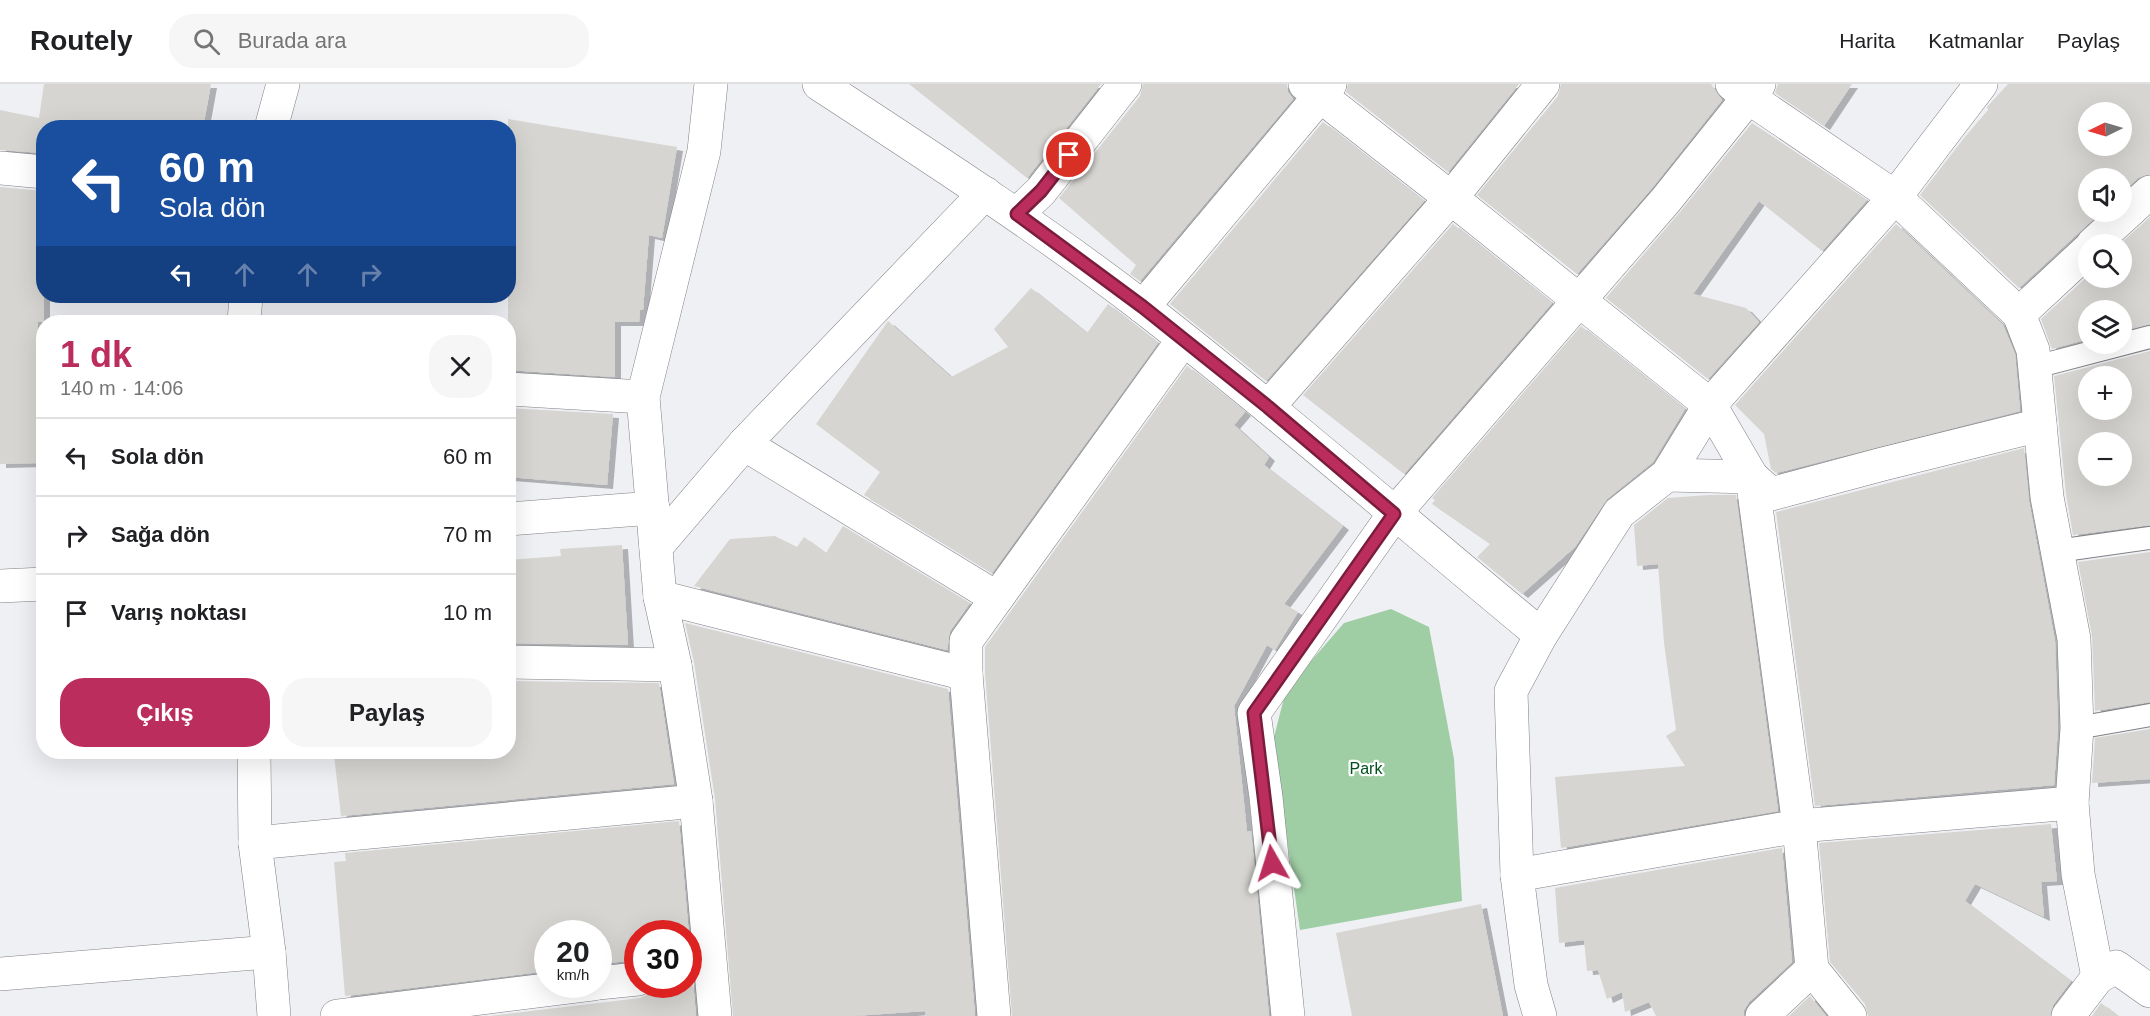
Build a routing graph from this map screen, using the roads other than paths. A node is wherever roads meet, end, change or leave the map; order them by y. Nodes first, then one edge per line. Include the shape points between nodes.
1 (283, 84) edge
2 (711, 84) edge
3 (819, 84) edge
4 (1125, 84) edge
5 (1543, 84) edge
6 (1980, 84) edge
7 (1318, 88) edge
8 (1747, 88) edge
9 (273, 120) edge
10 (0, 168) edge
11 (36, 171) edge
12 (2150, 192) edge
13 (985, 193) junction
14 (1895, 197) junction
15 (1452, 198) junction
16 (1017, 214) junction
17 (2104, 234) edge
18 (2078, 258) edge
19 (1580, 301) junction
20 (1143, 307) junction
21 (2019, 314) junction
22 (2150, 337) edge
23 (1183, 340) junction
24 (2035, 367) junction
25 (516, 389) edge
26 (643, 397) junction
27 (1710, 405) junction
28 (1268, 407) junction
29 (2040, 425) junction
30 (744, 444) junction
31 (1667, 475) junction
32 (1752, 477) junction
33 (653, 508) junction
34 (1394, 514) junction
35 (516, 518) edge
36 (2150, 538) edge
37 (656, 547) junction
38 (2057, 550) junction
39 (36, 584) edge
40 (0, 586) edge
41 (660, 597) junction
42 (997, 598) junction
43 (1541, 635) junction
44 (516, 662) edge
45 (675, 665) junction
46 (966, 674) junction
47 (2150, 715) edge
48 (2077, 728) junction
49 (254, 759) edge
50 (696, 801) junction
51 (2072, 803) junction
52 (1799, 826) junction
53 (255, 843) junction
54 (1517, 875) junction
55 (699, 920) edge
56 (269, 952) junction
57 (1812, 969) junction
58 (0, 974) edge
59 (702, 977) edge
60 (2097, 977) junction
61 (534, 991) edge
62 (2150, 991) edge
63 (274, 1016) edge
64 (337, 1016) edge
65 (715, 1016) edge
66 (994, 1016) edge
67 (1288, 1016) edge
68 (1540, 1016) edge
69 (1762, 1016) edge
70 (1850, 1016) edge
71 (2067, 1016) edge

1 - 9 street
2 - 26 street via 704,151
3 - 13 street
4 - 16 street via 1041,191
5 - 15 street
6 - 14 street
7 - 15 street
7 - 20 street
8 - 14 street
8 - 19 street via 1666,200
10 - 11 street
12 - 17 street
13 - 16 street
13 - 30 street
14 - 21 street
14 - 27 street
15 - 19 street
15 - 28 street
16 - 20 street
18 - 21 street
19 - 27 street
19 - 34 street
20 - 23 street
21 - 24 street
22 - 24 lane
23 - 28 street
23 - 42 street
24 - 29 street
25 - 26 street
26 - 33 street
27 - 31 street
27 - 32 street
28 - 34 street
29 - 32 street via 1771,494
29 - 38 street
30 - 37 street
30 - 42 street
31 - 32 street
31 - 43 street via 1619,513
32 - 52 street
33 - 35 street
33 - 37 street
34 - 43 street
34 - 67 street via 1254,713
36 - 38 lane
37 - 41 street
38 - 48 street via 2074,639
39 - 40 street
41 - 45 street
41 - 46 street
42 - 46 street via 966,641
43 - 54 street via 1511,692
44 - 45 street
45 - 50 street
46 - 66 street
47 - 48 lane
48 - 51 street
49 - 53 street
50 - 53 street
50 - 55 street
51 - 52 street
51 - 60 street via 2078,874
52 - 54 street
52 - 57 street
53 - 56 street
54 - 68 street via 1531,985
56 - 58 street
56 - 63 street
57 - 69 street
57 - 70 street
59 - 65 street
60 - 62 street via 2116,967
60 - 71 street
61 - 64 street

